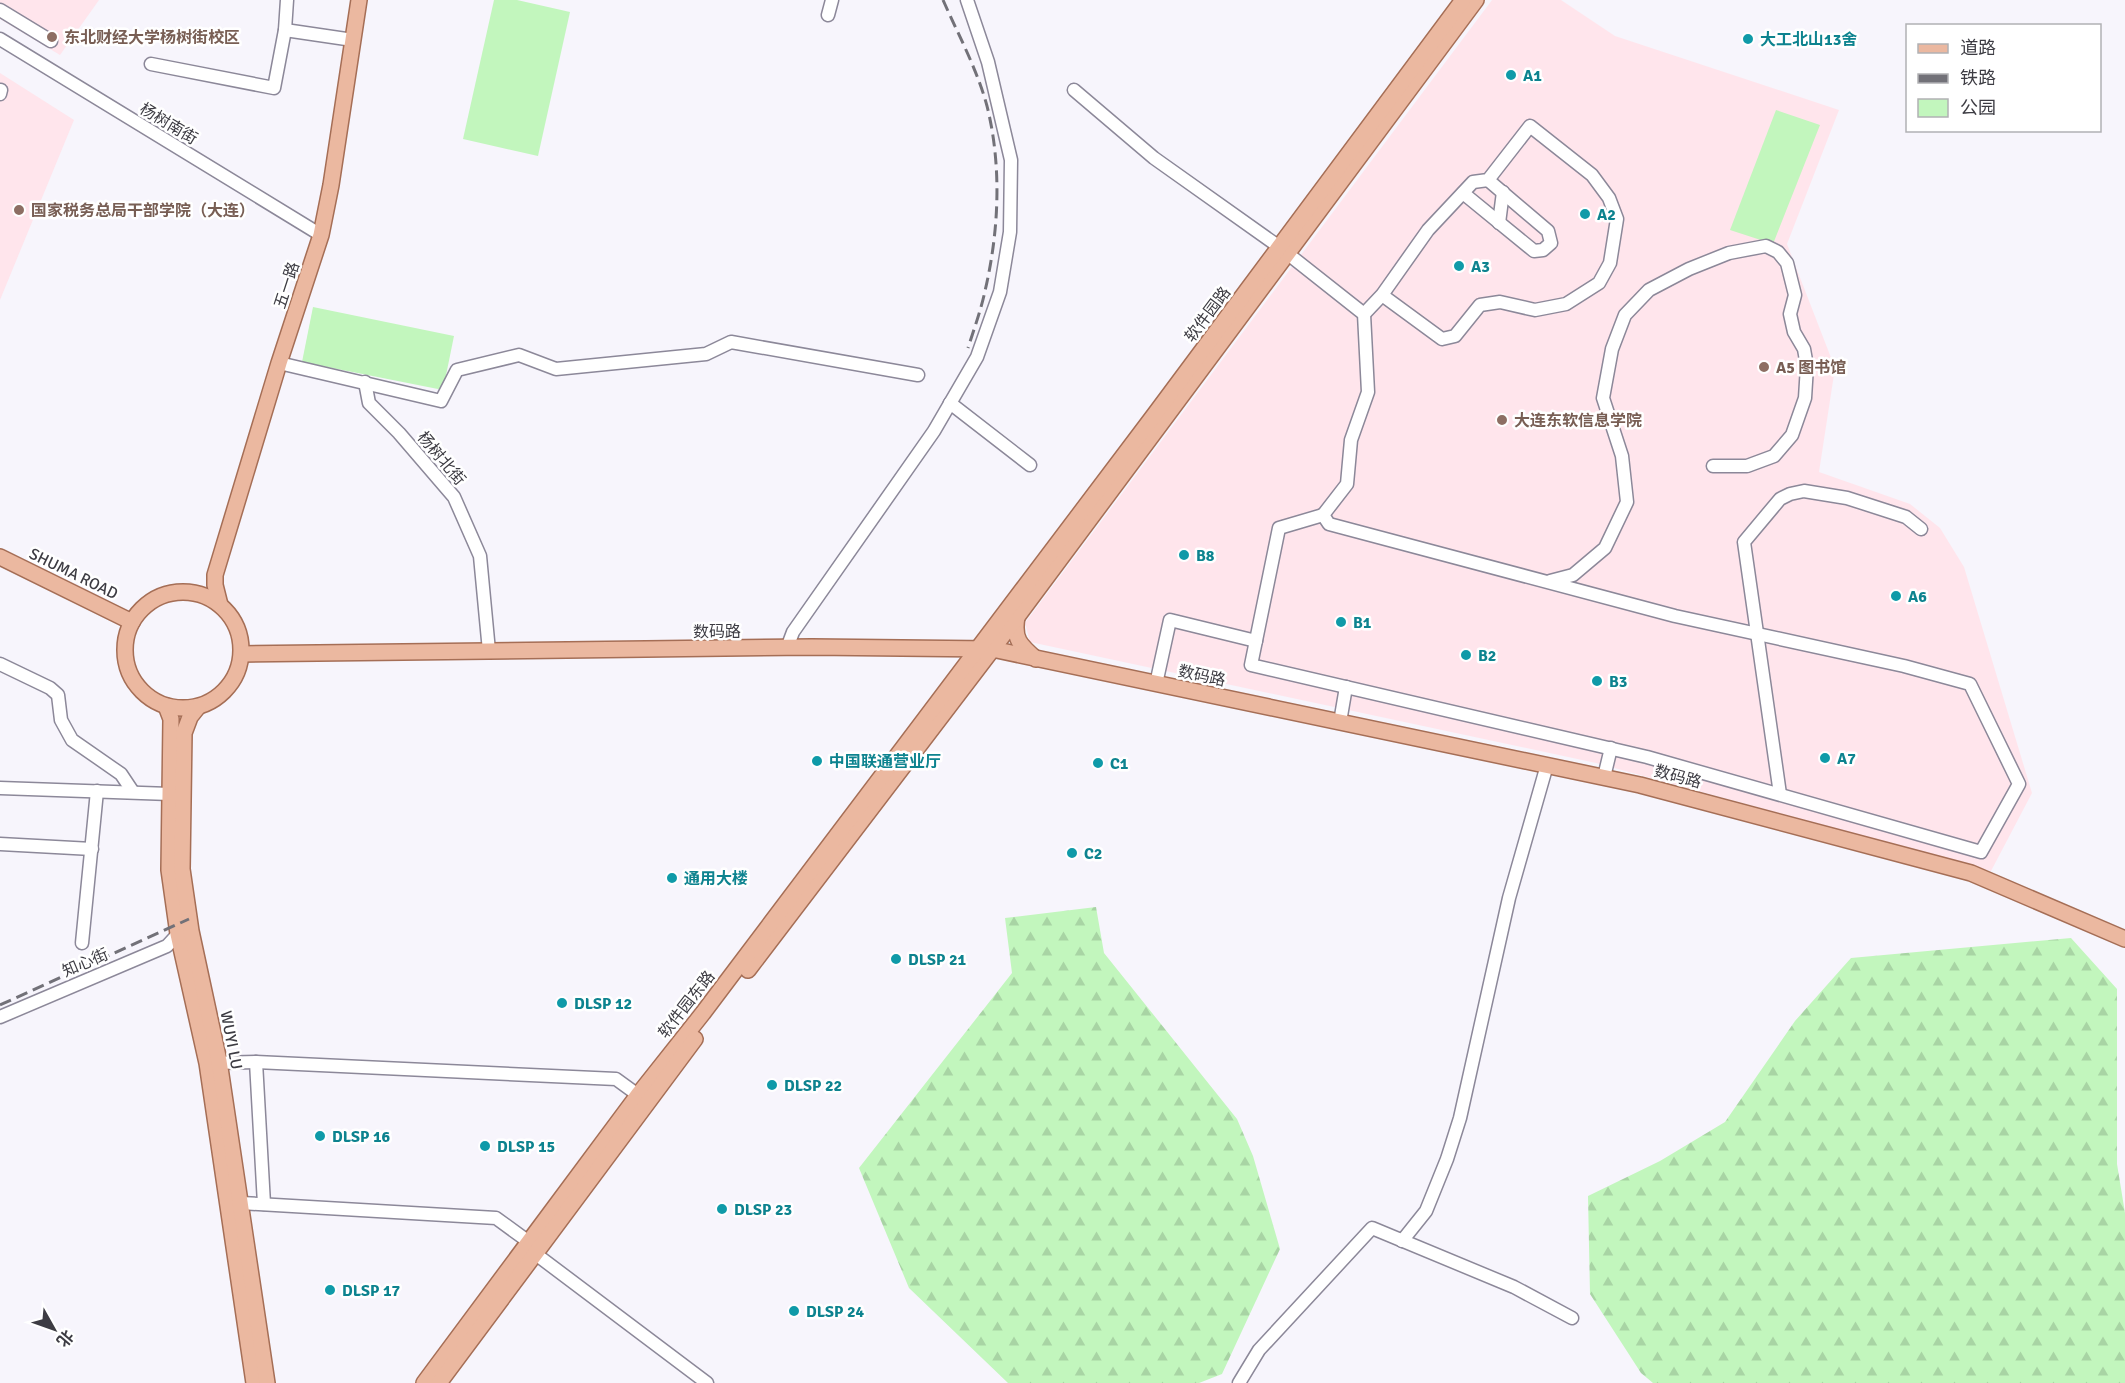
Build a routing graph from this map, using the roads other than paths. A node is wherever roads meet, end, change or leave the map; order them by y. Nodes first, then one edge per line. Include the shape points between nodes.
1 (287, 0) edge
2 (359, 0) edge
3 (832, 0) edge
4 (967, 0) edge
5 (1463, 0) edge
6 (1476, 0) edge
7 (0, 10) edge
8 (828, 15) dead end
9 (285, 30) junction
10 (0, 39) edge
11 (353, 40) junction
12 (51, 41) dead end
13 (151, 64) dead end
14 (1074, 90) dead end
15 (1488, 180) junction
16 (1503, 192) junction
17 (1463, 193) junction
18 (1499, 223) junction
19 (321, 235) junction
20 (1283, 250) junction
21 (1382, 295) junction
22 (1364, 314) junction
23 (279, 363) junction
24 (918, 375) dead end
25 (365, 382) junction
26 (950, 403) junction
27 (1030, 465) dead end
28 (1713, 466) dead end
29 (1323, 515) junction
30 (1921, 529) dead end
31 (0, 557) edge
32 (0, 568) edge
33 (215, 575) junction
34 (1548, 582) junction
35 (190, 592) junction
36 (220, 605) junction
37 (1017, 617) junction
38 (130, 627) junction
39 (1756, 634) junction
40 (1256, 641) junction
41 (787, 648) junction
42 (940, 648) junction
43 (984, 649) junction
44 (489, 651) junction
45 (242, 654) junction
46 (1036, 659) junction
47 (0, 664) edge
48 (957, 674) junction
49 (1156, 684) junction
50 (1346, 687) junction
51 (166, 706) junction
52 (198, 707) junction
53 (1340, 722) junction
54 (1611, 748) junction
55 (1547, 765) junction
56 (1604, 777) junction
57 (0, 788) edge
58 (97, 790) junction
59 (133, 792) junction
60 (170, 794) junction
61 (1780, 794) junction
62 (0, 844) edge
63 (92, 849) junction
64 (178, 934) junction
65 (2125, 939) edge
66 (82, 943) dead end
67 (0, 1017) edge
68 (256, 1062) junction
69 (213, 1063) junction
70 (638, 1095) junction
71 (235, 1200) junction
72 (264, 1204) junction
73 (1402, 1241) junction
74 (530, 1247) junction
75 (1572, 1318) dead end
76 (254, 1383) edge
77 (267, 1383) edge
78 (424, 1383) edge
79 (439, 1383) edge
80 (707, 1383) edge
81 (1239, 1383) edge

1 - 9 street
2 - 11 main road, 五一路
3 - 8 street
4 - 26 street via 988,62 1011,160 1010,232 1000,292 977,357
5 - 20 main road, 软件园路
6 - 20 main road, 软件园路
7 - 12 street
9 - 11 street
9 - 13 street via 274,88
10 - 19 street, 杨树南街
11 - 19 main road, 五一路
14 - 20 street via 1154,158
15 - 16 street
15 - 17 street via 1473,182
15 - 21 street via 1530,126 1592,175 1609,198 1617,219 1610,263 1599,284 1566,304 1534,310 1500,302 1480,305 1455,336 1442,339
16 - 18 street
16 - 18 street via 1548,231 1551,243 1544,250 1534,251
17 - 18 street
17 - 21 street via 1428,230
19 - 23 main road, 五一路
20 - 22 street
20 - 37 main road, 软件园路
20 - 43 main road, 软件园路 via 1155,414
21 - 22 street
22 - 29 street via 1368,392 1351,440 1347,484
23 - 25 street
23 - 33 main road, 五一路
24 - 25 street via 731,342 706,354 556,369 519,355 457,370 441,400
25 - 44 street, 杨树北街 via 369,403 454,496 480,556
26 - 27 street
26 - 41 street via 793,632
28 - 34 street via 1747,466 1774,456 1792,435 1805,398 1807,366 1790,314 1795,295 1787,263 1766,246 1689,269 1649,290 1625,315 1612,349 1603,398 1622,456 1627,502 1605,548 1573,575
29 - 34 street via 1329,524
29 - 40 street via 1279,528
30 - 39 street via 1906,517 1846,498 1804,491 1780,499 1744,542
31 - 38 main road, SHUMA ROAD
32 - 38 main road, SHUMA ROAD
33 - 35 main road via 200,590
33 - 36 main road
34 - 39 street
35 - 36 main road
35 - 38 main road via 154,599 140,610
36 - 45 main road via 236,625
37 - 43 main road, 软件园路
37 - 46 main road via 1018,640
38 - 51 main road via 125,644 126,664 134,682 148,697
39 - 61 street
39 - 61 street via 1970,684 2019,784 1981,852
40 - 49 street via 1170,620
40 - 50 street via 1251,665
41 - 42 main road, 数码路
41 - 44 main road, 数码路
42 - 43 main road, 数码路
42 - 48 main road via 954,662
43 - 46 main road, 数码路
43 - 48 main road, 软件园东路
43 - 74 main road, 软件园东路 via 655,1093
44 - 45 main road, 数码路
45 - 52 main road via 238,672 228,687
46 - 49 main road, 数码路
47 - 59 street via 51,688 58,695 61,720 72,740 121,774
48 - 70 main road, 软件园东路
49 - 53 main road, 数码路
50 - 53 street
50 - 54 street
51 - 52 main road
51 - 60 main road, WUYI LU via 171,719
52 - 69 main road, WUYI LU via 184,734 182,869
53 - 55 main road, 数码路
54 - 56 street
54 - 61 street
55 - 56 main road, 数码路
55 - 73 street via 1509,898 1454,1139 1426,1211
56 - 65 main road, 数码路 via 1971,873
57 - 58 street
58 - 59 street
58 - 63 street
59 - 60 street
60 - 64 main road, WUYI LU via 170,870
62 - 63 street
63 - 66 street
64 - 67 street, 知心街 via 167,946
64 - 69 main road, WUYI LU
68 - 69 street
68 - 70 street via 615,1079
68 - 72 street
69 - 71 main road, WUYI LU
70 - 74 main road, 软件园东路
71 - 72 street
71 - 76 main road, WUYI LU
71 - 77 main road, WUYI LU
72 - 74 street via 496,1218
73 - 75 street via 1514,1287
73 - 81 street via 1372,1228 1259,1350
74 - 78 main road, 软件园东路
74 - 79 main road, 软件园东路
74 - 80 street

